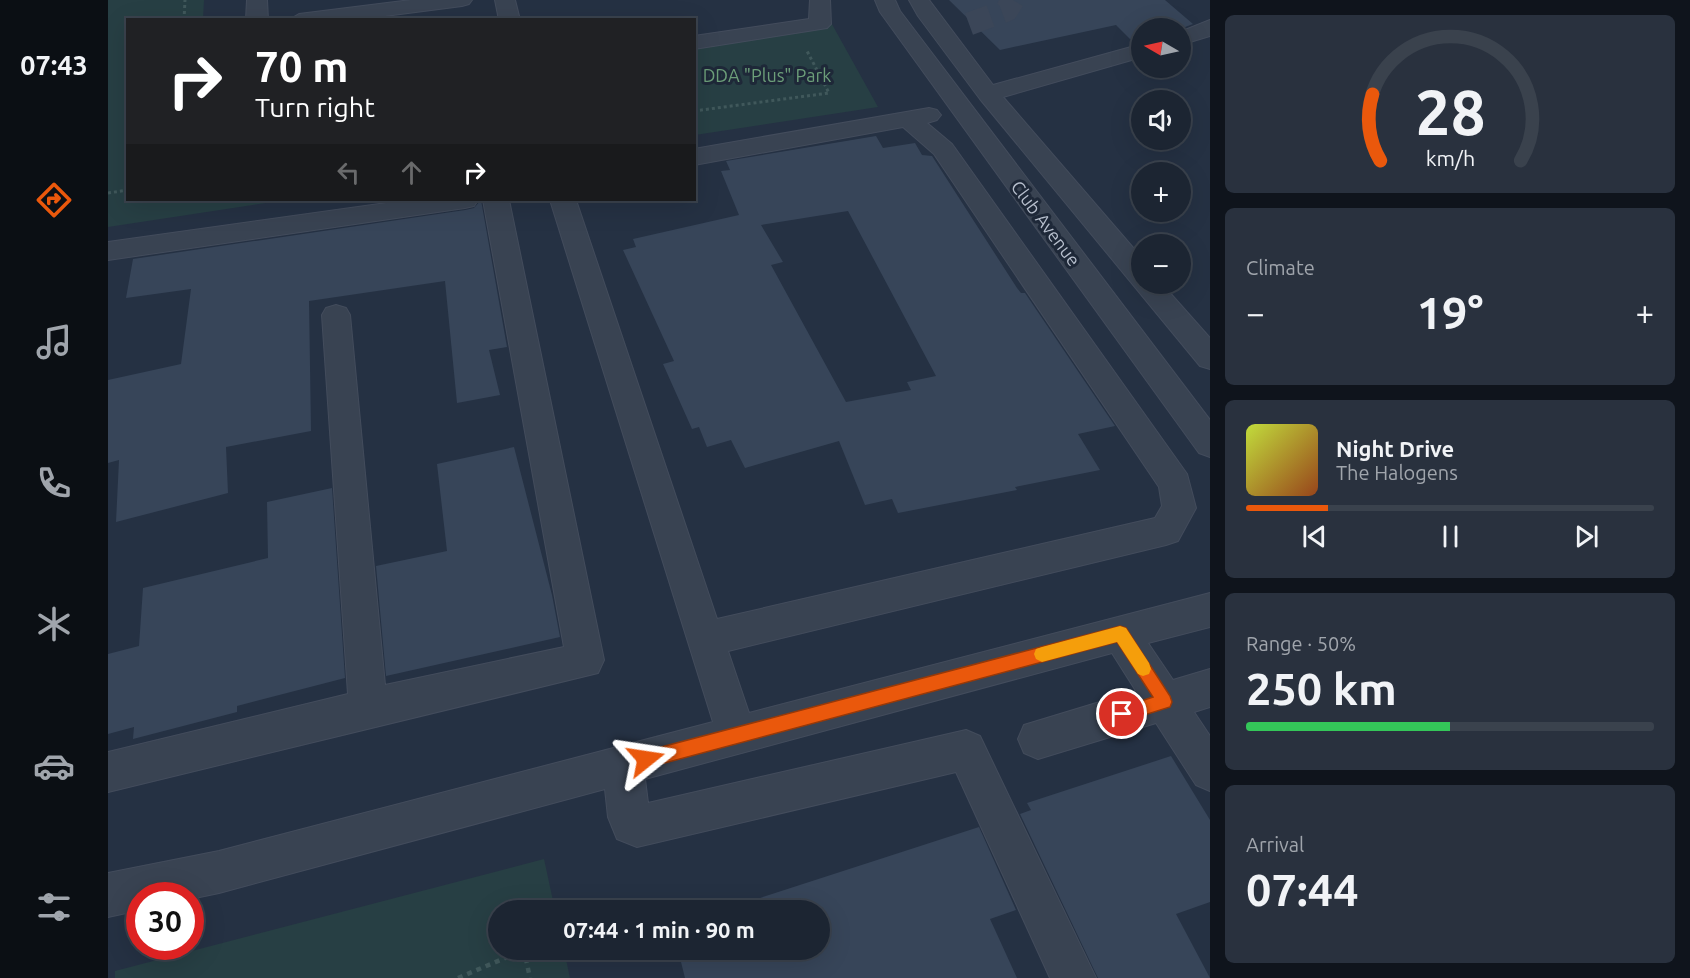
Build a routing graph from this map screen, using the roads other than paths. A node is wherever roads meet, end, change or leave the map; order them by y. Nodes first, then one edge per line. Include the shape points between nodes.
1 (257, 0) edge
2 (462, 0) edge
3 (487, 0) edge
4 (505, 0) edge
5 (820, 0) edge
6 (885, 0) edge
7 (920, 0) edge
8 (256, 18) edge
9 (315, 18) edge
10 (491, 18) edge
11 (510, 18) edge
12 (1210, 26) edge
13 (1191, 36) edge
14 (696, 43) edge
15 (1131, 53) edge
16 (988, 94) junction
17 (960, 110) junction
18 (907, 118) junction
19 (696, 157) edge
20 (458, 201) edge
21 (496, 201) edge
22 (563, 201) edge
23 (108, 251) edge
24 (1131, 264) edge
25 (1156, 294) edge
26 (336, 315) dead end
27 (1210, 358) edge
28 (1210, 444) edge
29 (1210, 610) edge
30 (1120, 633) junction
31 (706, 639) junction
32 (1210, 688) edge
33 (1164, 702) junction
34 (368, 708) junction
35 (737, 735) junction
36 (1038, 739) dead end
37 (623, 765) junction
38 (1210, 771) edge
39 (108, 772) edge
40 (108, 895) edge
41 (1073, 978) edge

1 - 8 street
2 - 9 street
3 - 10 street
4 - 11 street
5 - 14 street via 819,24
6 - 17 street, Club Avenue
7 - 16 street, Club Avenue via 949,29
12 - 13 street
15 - 16 street
16 - 24 street, Club Avenue
17 - 18 street
17 - 28 street, Club Avenue
18 - 19 street
18 - 31 street via 943,150 1175,484 1179,508 1166,530
20 - 23 street
21 - 34 street via 585,660
22 - 31 street
25 - 27 street
26 - 34 street
29 - 30 street
30 - 33 street
30 - 35 street
31 - 35 street
32 - 33 street
33 - 36 street
33 - 38 street
34 - 39 street
35 - 37 street
37 - 40 street via 219,872
37 - 41 street via 629,817 637,826 966,750

